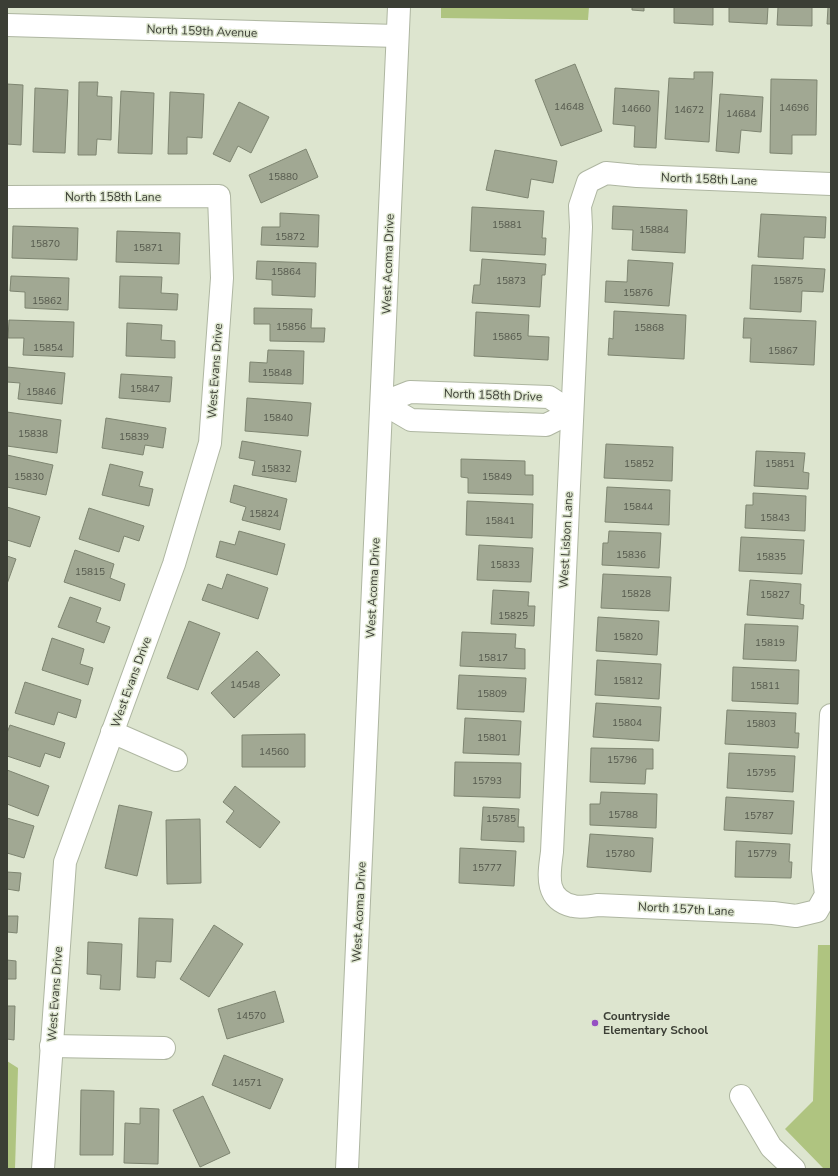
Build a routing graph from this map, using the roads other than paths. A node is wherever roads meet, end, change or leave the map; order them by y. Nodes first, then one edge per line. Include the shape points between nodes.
1 (399, 7) edge
2 (7, 25) edge
3 (397, 36) junction
4 (588, 182) joint
5 (831, 184) edge
6 (219, 196) joint
7 (7, 197) edge
8 (497, 395) junction
9 (382, 403) junction
10 (572, 412) junction
11 (495, 423) junction
12 (831, 715) edge
13 (112, 732) junction
14 (176, 760) dead end
15 (556, 898) joint
16 (51, 1046) junction
17 (164, 1048) dead end
18 (741, 1096) dead end
19 (43, 1169) edge
20 (347, 1169) edge
21 (794, 1169) edge

1 - 3 street, West Acoma Drive
2 - 3 street, North 159th Avenue
3 - 9 street, West Acoma Drive
4 - 5 street, North 158th Lane via 606,173
4 - 10 street, West Lisbon Lane via 580,206
6 - 7 street, North 158th Lane
6 - 13 street, West Evans Drive via 222,278 210,443 174,564
8 - 9 street, North 158th Drive via 410,392
8 - 10 street, North 158th Drive via 549,397
8 - 11 street
9 - 11 street via 411,420
9 - 20 street, West Acoma Drive
10 - 11 street via 546,425
10 - 15 street, West Lisbon Lane via 552,852 548,881
12 - 15 street, North 157th Lane via 823,870 826,895 817,911 796,916 598,905 573,906
13 - 14 street
13 - 16 street, West Evans Drive via 65,862
16 - 17 street
16 - 19 street, West Evans Drive
18 - 21 street via 771,1148

